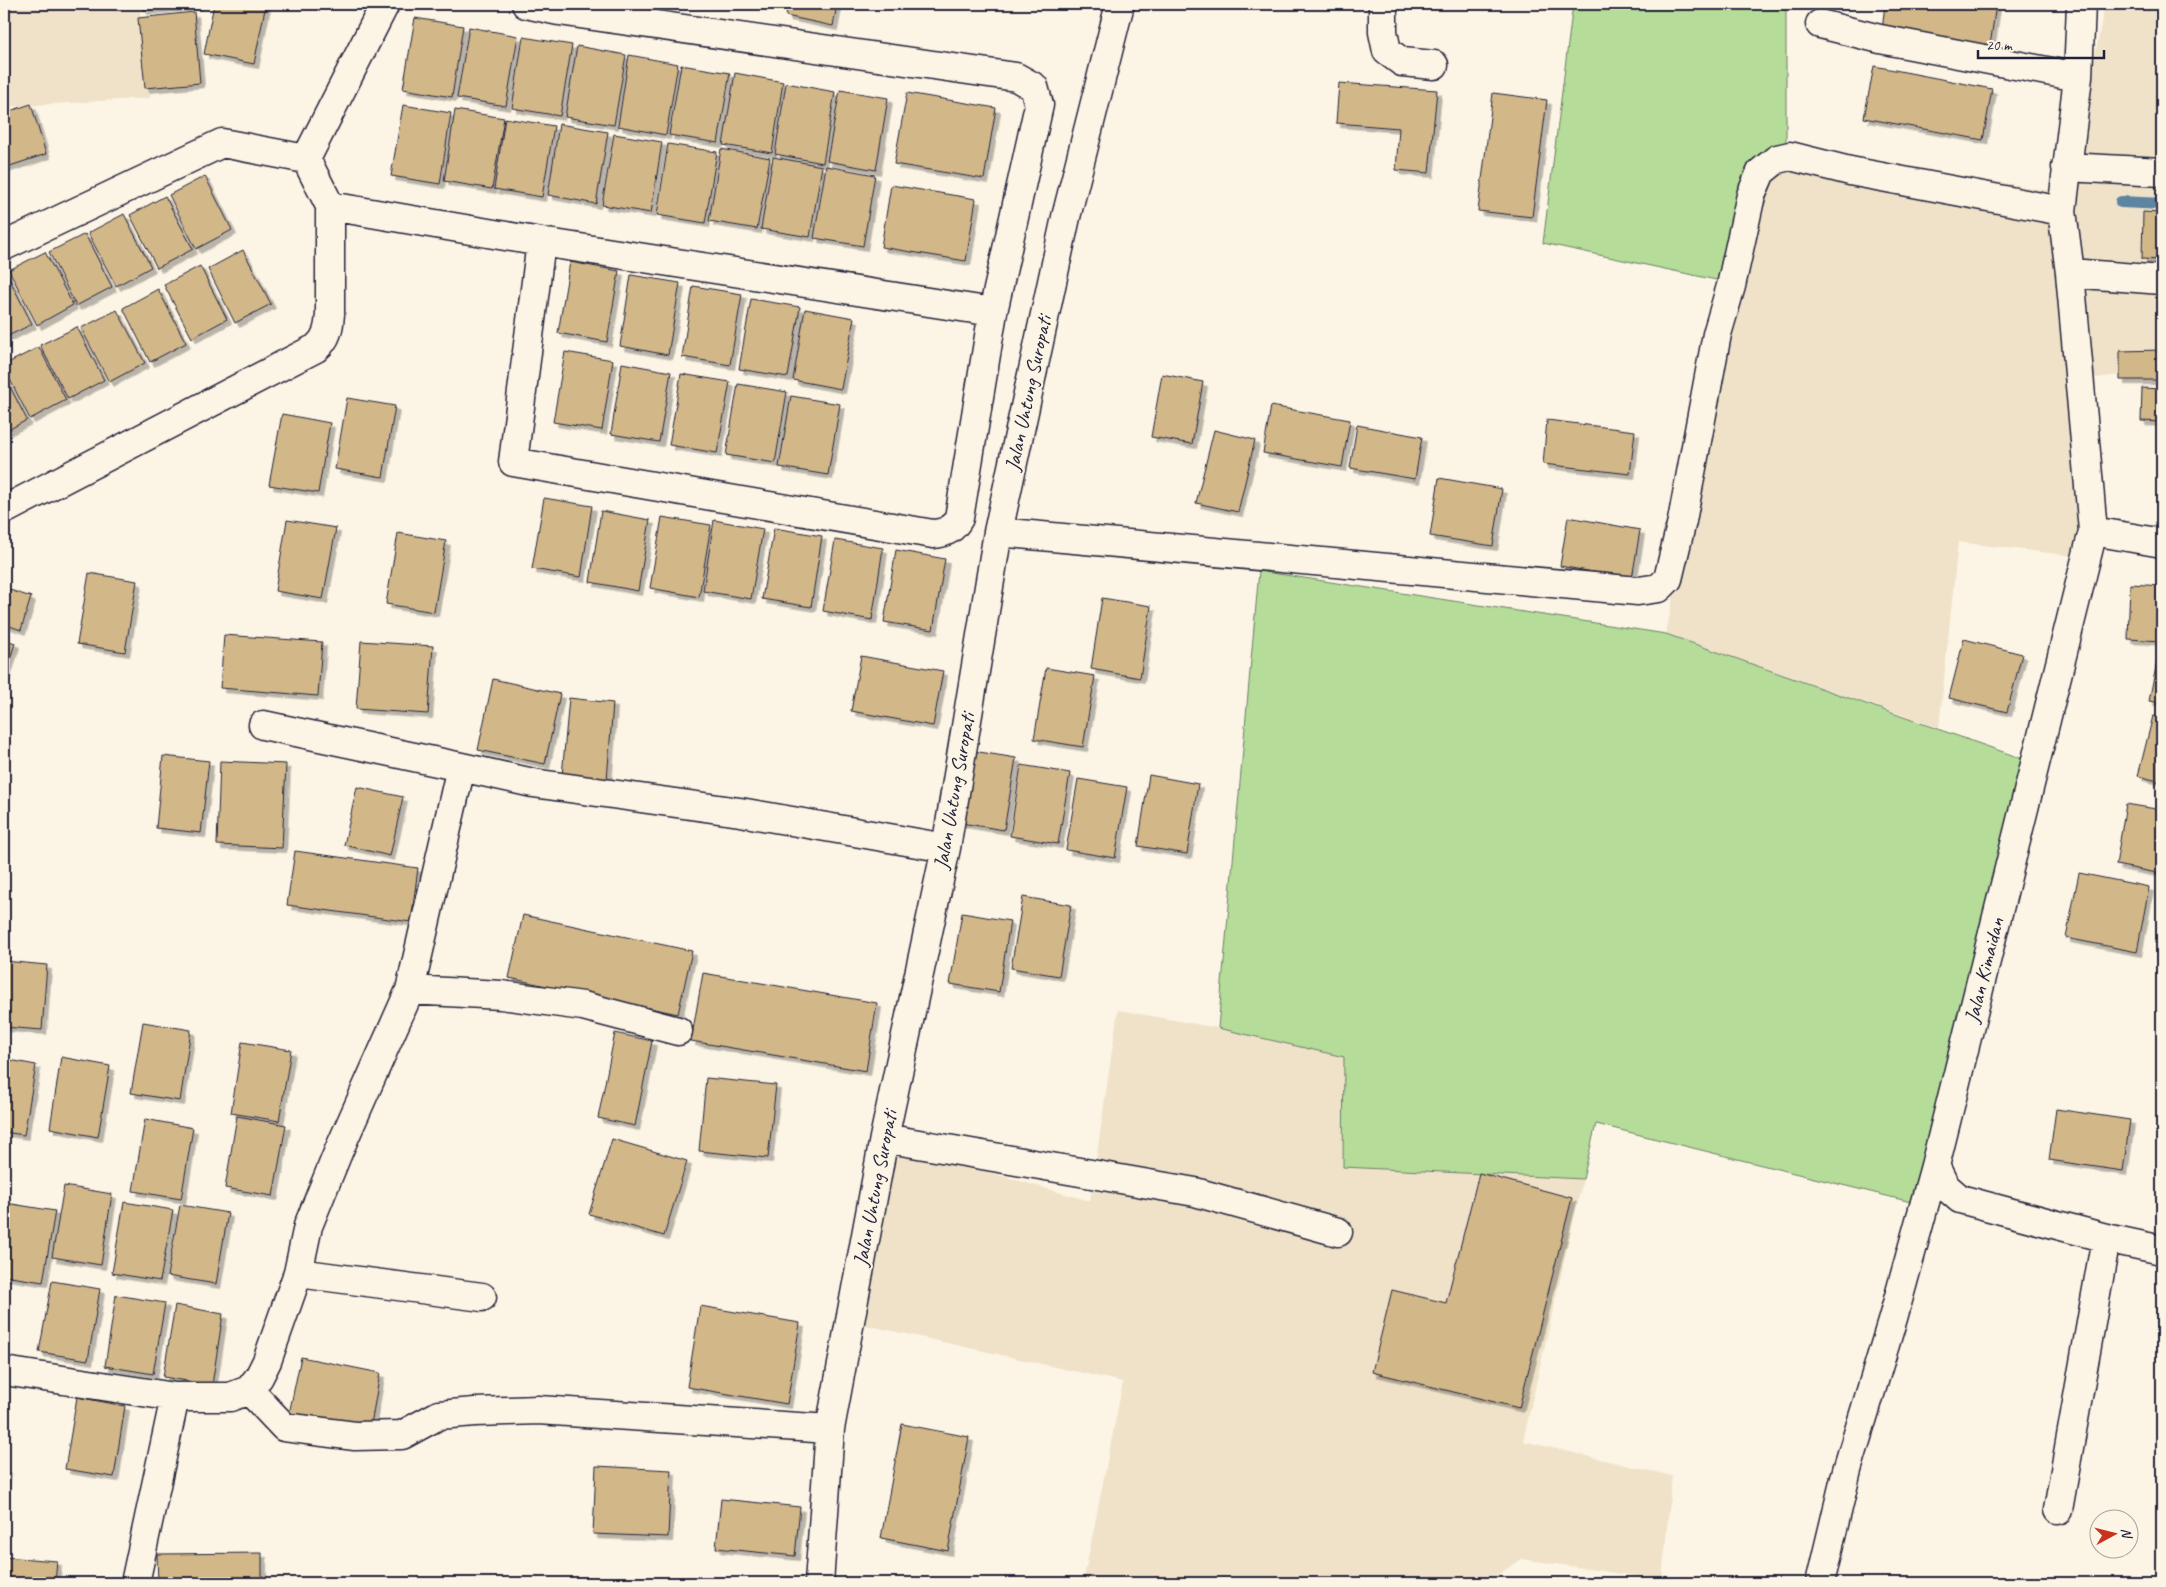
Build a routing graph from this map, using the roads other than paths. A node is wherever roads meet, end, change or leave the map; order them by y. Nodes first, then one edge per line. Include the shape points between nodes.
1 (385, 4) edge
2 (526, 4) edge
3 (1120, 4) edge
4 (1383, 4) edge
5 (2082, 4) edge
6 (560, 7) edge
7 (1820, 24) dead end
8 (1434, 65) dead end
9 (2078, 78) junction
10 (306, 159) junction
11 (2066, 167) junction
12 (2162, 172) edge
13 (330, 206) junction
14 (2062, 211) junction
15 (541, 242) junction
16 (4, 246) edge
17 (2070, 273) junction
18 (2162, 280) edge
19 (993, 312) junction
20 (4, 510) edge
21 (2093, 531) junction
22 (998, 532) junction
23 (2162, 543) edge
24 (263, 724) dead end
25 (461, 767) junction
26 (946, 848) junction
27 (410, 990) junction
28 (678, 1031) dead end
29 (884, 1138) junction
30 (1936, 1166) junction
31 (1338, 1232) dead end
32 (2106, 1238) junction
33 (2162, 1250) edge
34 (298, 1273) junction
35 (482, 1296) dead end
36 (4, 1371) edge
37 (249, 1390) junction
38 (175, 1397) junction
39 (830, 1429) junction
40 (2058, 1510) dead end
41 (135, 1583) edge
42 (819, 1583) edge
43 (1820, 1583) edge

1 - 10 street
2 - 6 street
3 - 22 street, Jalan Untung Suropati via 1066,217
4 - 8 street via 1387,51 1402,62
5 - 9 street, Jalan Kimaidan
6 - 19 street via 1016,77 1028,82 1034,87 1039,105
7 - 9 street
9 - 11 street, Jalan Kimaidan
10 - 13 street
10 - 16 street via 222,143
11 - 12 street
11 - 14 street, Jalan Kimaidan
13 - 15 street
13 - 20 street via 330,314 323,343
14 - 17 street, Jalan Kimaidan
14 - 22 street via 1850,171 1790,156 1777,158 1761,172 1751,195 1717,334 1668,579 1659,588 1638,591
15 - 19 street
15 - 19 street via 513,462 933,534 954,527 959,518
17 - 18 street
17 - 21 street, Jalan Kimaidan
21 - 23 street
21 - 30 street, Jalan Kimaidan
22 - 26 street, Jalan Untung Suropati
24 - 25 street
25 - 26 street via 533,783 740,812
25 - 27 street
26 - 29 street, Jalan Untung Suropati
27 - 28 street via 501,995 583,1006
27 - 34 street via 308,1226
29 - 31 street via 1195,1192
29 - 39 street, Jalan Untung Suropati
30 - 32 street via 1945,1186 1960,1199
30 - 43 street, Jalan Kimaidan via 1847,1470
32 - 33 street
32 - 40 street
34 - 35 street
34 - 37 street via 267,1361
36 - 38 street
37 - 38 street via 230,1397
37 - 39 street via 284,1427 355,1436 402,1435 439,1415 538,1410
38 - 41 street
39 - 42 street, Jalan Untung Suropati

